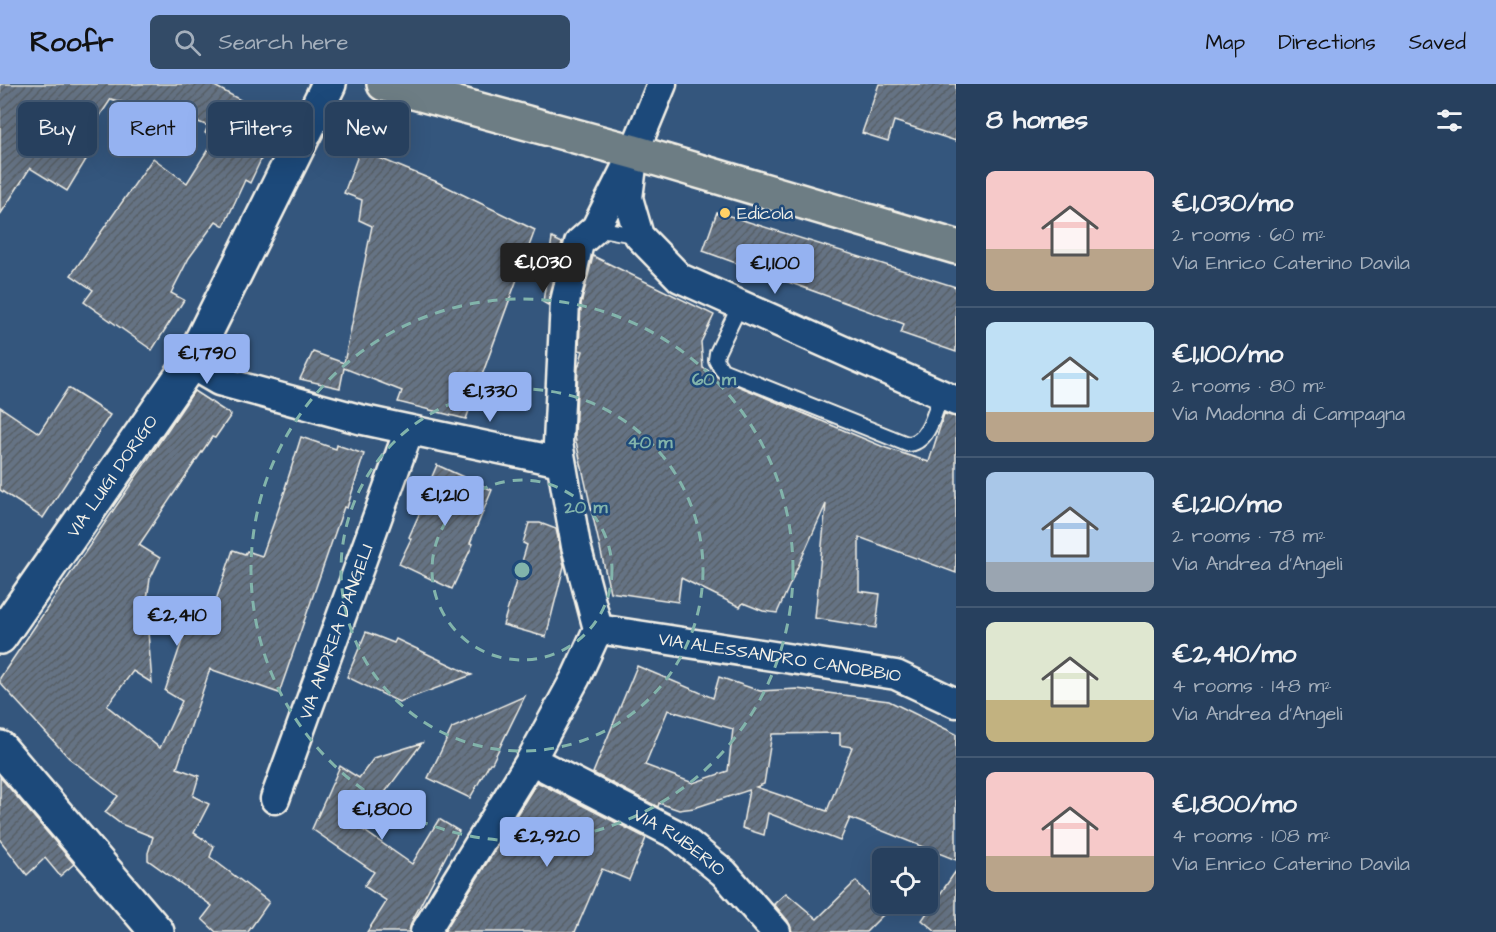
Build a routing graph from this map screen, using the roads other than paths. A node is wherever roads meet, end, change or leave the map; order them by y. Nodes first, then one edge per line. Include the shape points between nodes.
1 (329, 84) edge
2 (384, 84) edge
3 (662, 84) edge
4 (634, 152) junction
5 (596, 228) junction
6 (639, 236) junction
7 (956, 247) edge
8 (740, 305) junction
9 (190, 364) junction
10 (949, 398) edge
11 (409, 430) junction
12 (561, 462) junction
13 (598, 629) junction
14 (0, 637) edge
15 (956, 703) edge
16 (0, 748) edge
17 (531, 760) junction
18 (275, 799) dead end
19 (157, 932) edge
20 (425, 932) edge
21 (776, 932) edge

1 - 9 street, VIA LUIGI DORIGO
2 - 4 main road
3 - 4 street
4 - 5 street
4 - 6 street via 628,198
4 - 7 main road
5 - 6 lane
5 - 12 street via 579,243 565,302 558,443
6 - 8 street via 680,278
8 - 10 street
8 - 10 lane via 717,353 722,370 907,444 924,436
9 - 11 street via 219,381
9 - 14 street, VIA LUIGI DORIGO
11 - 12 street
11 - 18 street, VIA ANDREA D'ANGELI
12 - 13 street via 576,546
13 - 15 street, VIA ALESSANDRO CANOBBIO via 896,675
13 - 17 street
16 - 19 street
17 - 20 street
17 - 21 street, VIA RUBERIO via 677,835 724,873

